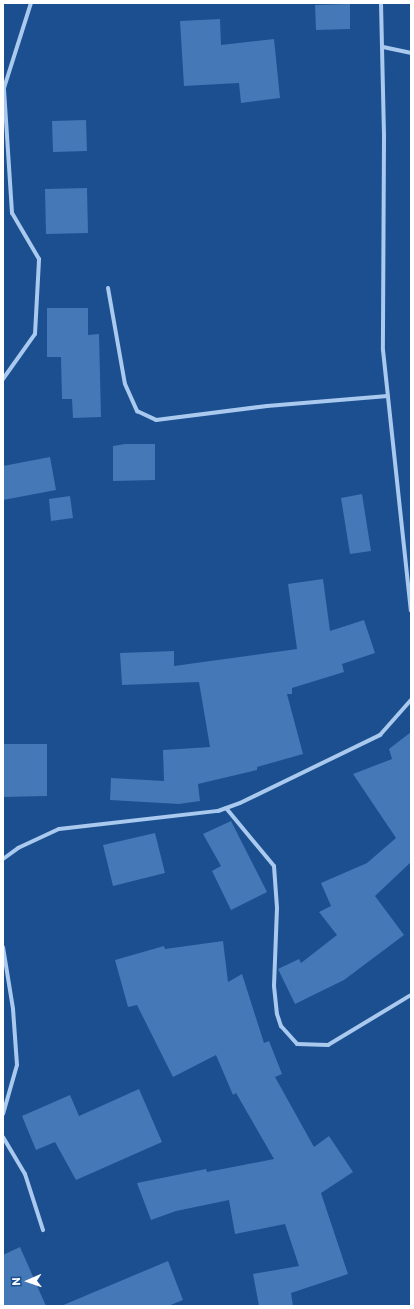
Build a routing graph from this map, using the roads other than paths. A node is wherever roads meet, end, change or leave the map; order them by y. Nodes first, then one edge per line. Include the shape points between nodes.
1 (31, 3) edge
2 (381, 3) edge
3 (383, 47) junction
4 (411, 53) edge
5 (108, 288) dead end
6 (3, 378) edge
7 (388, 396) junction
8 (410, 596) edge
9 (411, 611) edge
10 (411, 700) edge
11 (226, 808) junction
12 (3, 859) edge
13 (3, 946) edge
14 (411, 994) edge
15 (3, 1114) edge
16 (3, 1137) edge
17 (43, 1230) dead end

1 - 6 street via 4,88 12,213 38,260 34,334
2 - 3 street
3 - 4 street
3 - 7 street via 383,350
5 - 7 street via 124,384 138,411 156,420 267,406
7 - 8 street
8 - 9 street
10 - 11 street via 380,735
11 - 12 street via 59,829 18,848
11 - 14 street via 274,866 277,908 274,986 277,1014 281,1026 297,1044 328,1045
13 - 15 street via 13,1009 17,1065
16 - 17 street via 25,1174

